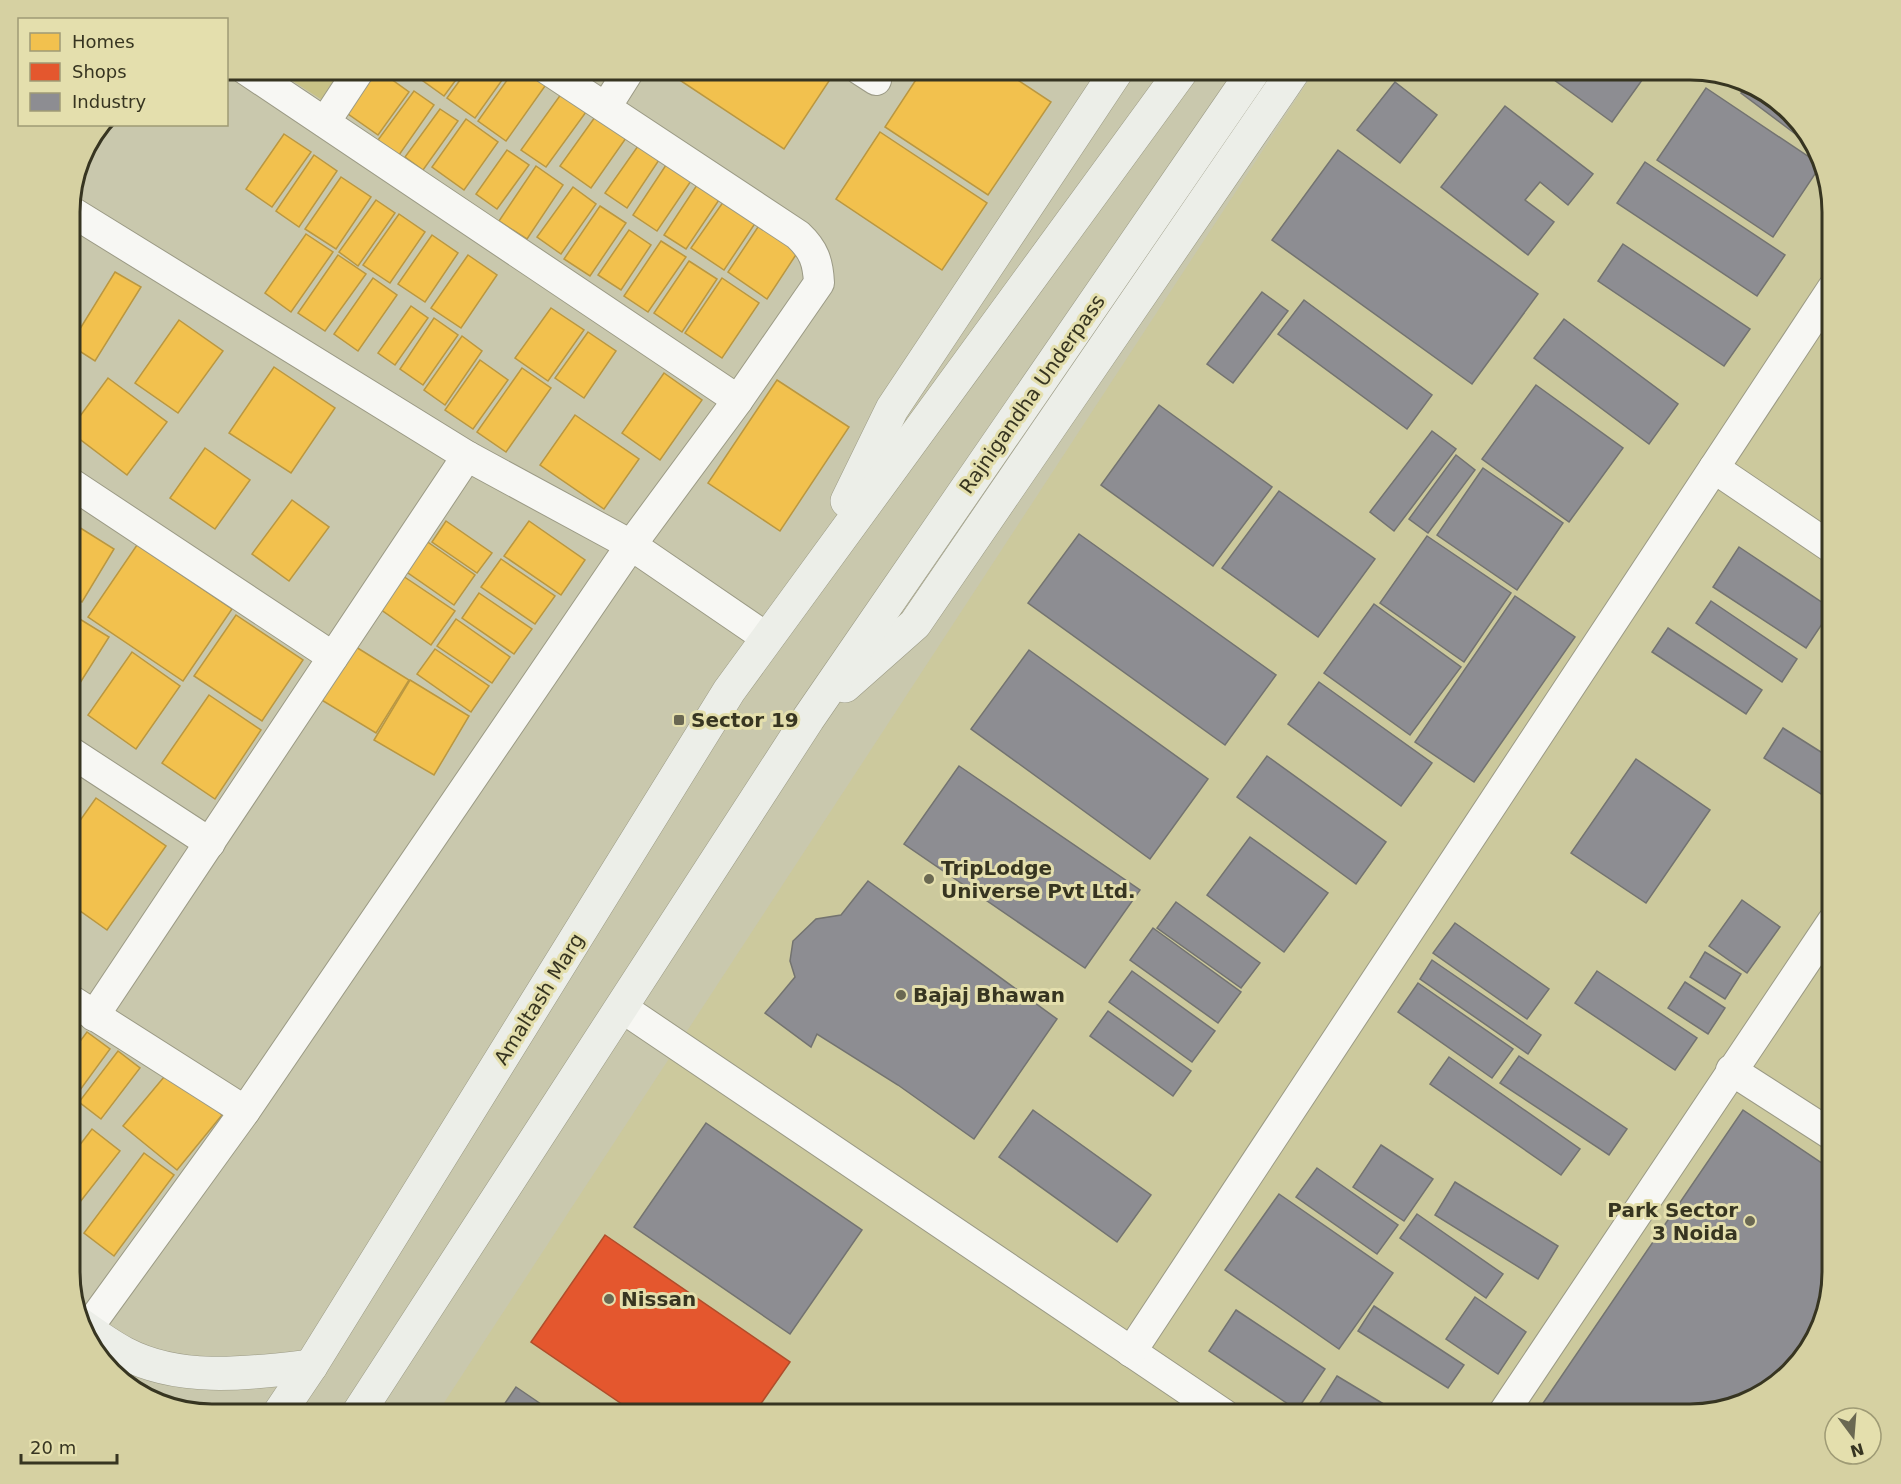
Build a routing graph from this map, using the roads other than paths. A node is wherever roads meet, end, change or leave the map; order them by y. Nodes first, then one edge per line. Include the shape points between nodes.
1 (262, 80) edge
2 (353, 80) edge
3 (565, 80) edge
4 (623, 80) edge
5 (1111, 80) edge
6 (1175, 80) edge
7 (1247, 80) edge
8 (1287, 80) edge
9 (606, 107) junction
10 (326, 122) junction
11 (80, 217) edge
12 (1822, 304) edge
13 (738, 400) junction
14 (467, 456) junction
15 (1714, 468) junction
16 (80, 489) edge
17 (1822, 541) edge
18 (631, 545) junction
19 (804, 585) junction
20 (767, 638) junction
21 (333, 657) junction
22 (808, 719) junction
23 (80, 758) edge
24 (210, 843) junction
25 (1822, 937) edge
26 (80, 1006) edge
27 (621, 1007) junction
28 (94, 1016) junction
29 (1731, 1070) junction
30 (245, 1111) junction
31 (1822, 1129) edge
32 (89, 1320) edge
33 (95, 1334) edge
34 (1131, 1352) junction
35 (311, 1366) junction
36 (285, 1404) edge
37 (364, 1404) edge
38 (1209, 1404) edge
39 (1509, 1404) edge

1 - 10 street
2 - 10 street
3 - 9 street
4 - 9 street
5 - 19 main road via 892,410
6 - 19 main road
7 - 22 main road, Rajnigandha Underpass
8 - 22 main road via 915,624
9 - 13 street via 798,235 811,248 818,264 819,283
10 - 13 street
11 - 14 street
12 - 15 street
13 - 18 street
14 - 18 street
14 - 21 street
15 - 17 street
15 - 34 street
16 - 21 street
18 - 20 street
18 - 30 street
19 - 20 main road, Amaltash Marg
20 - 35 main road, Amaltash Marg via 717,712
21 - 24 street
22 - 27 main road
23 - 24 street
24 - 28 street
25 - 29 street
26 - 28 street
27 - 34 street
27 - 37 main road
28 - 30 street
29 - 31 street
29 - 39 street
30 - 32 street
33 - 35 main road via 125,1353 168,1369 239,1374
34 - 38 street
35 - 36 main road, Amaltash Marg

